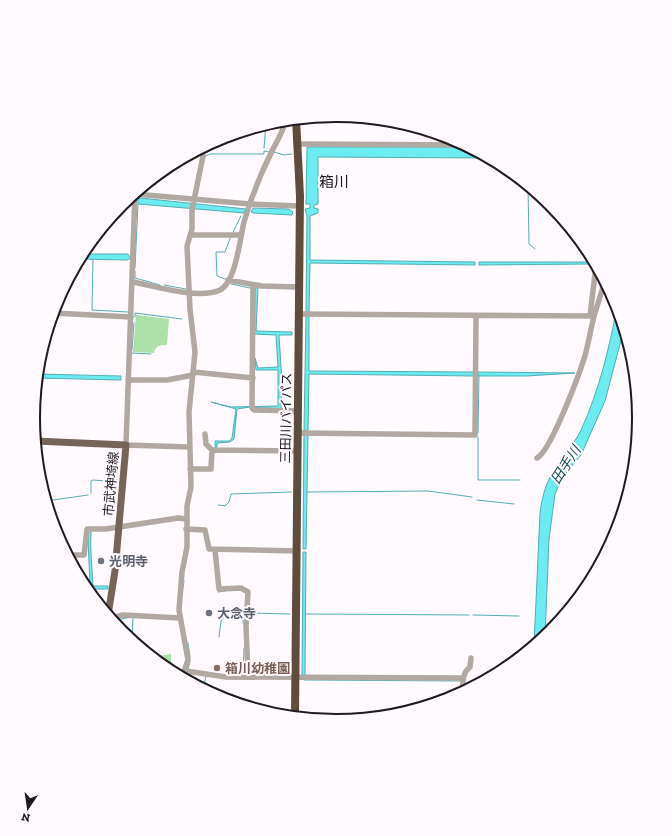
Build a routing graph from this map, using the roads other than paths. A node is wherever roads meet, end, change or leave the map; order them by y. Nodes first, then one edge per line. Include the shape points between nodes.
1 (296, 125) edge
2 (284, 127) edge
3 (298, 144) junction
4 (449, 145) edge
5 (203, 154) edge
6 (142, 194) edge
7 (194, 200) junction
8 (135, 201) edge
9 (250, 204) junction
10 (300, 206) junction
11 (191, 235) junction
12 (241, 235) junction
13 (595, 276) edge
14 (228, 280) junction
15 (133, 282) junction
16 (252, 285) junction
17 (299, 287) junction
18 (602, 289) edge
19 (190, 293) junction
20 (60, 313) edge
21 (299, 314) junction
22 (476, 316) junction
23 (592, 316) junction
24 (131, 317) junction
25 (194, 373) junction
26 (253, 378) junction
27 (128, 380) junction
28 (298, 411) junction
29 (298, 433) junction
30 (205, 434) dead end
31 (41, 441) edge
32 (126, 445) junction
33 (189, 447) junction
34 (212, 450) junction
35 (298, 451) junction
36 (537, 458) dead end
37 (191, 469) junction
38 (186, 518) junction
39 (118, 527) junction
40 (188, 529) junction
41 (215, 550) junction
42 (297, 551) junction
43 (74, 555) edge
44 (109, 608) edge
45 (116, 616) edge
46 (180, 618) junction
47 (471, 658) dead end
48 (187, 671) joint
49 (248, 677) junction
50 (296, 677) junction
51 (463, 678) junction
52 (462, 685) edge
53 (295, 711) edge

1 - 3 highway, 三田川バイパス
2 - 9 street
3 - 4 street
3 - 10 highway, 三田川バイパス
5 - 7 street
6 - 7 street
7 - 9 street
7 - 11 street
8 - 15 street
9 - 10 street
9 - 12 street
10 - 17 highway, 三田川バイパス
11 - 12 street
11 - 19 street via 187,246
12 - 14 street
13 - 23 street
14 - 16 street
14 - 19 street via 221,289
15 - 19 street
15 - 24 street
16 - 17 street
16 - 26 street
17 - 21 highway, 三田川バイパス
18 - 23 street
19 - 25 street via 195,352
20 - 24 street
21 - 22 street
21 - 28 highway, 三田川バイパス
22 - 23 street
22 - 29 street via 475,435
23 - 36 street via 586,352 578,376 555,432 545,450
24 - 27 street
25 - 26 street
25 - 27 street via 167,380
25 - 33 street via 189,396
26 - 28 street via 254,410
27 - 32 street
28 - 29 highway, 三田川バイパス
29 - 35 highway, 三田川バイパス
30 - 34 street via 206,444
31 - 32 main road, 市武神埼線
32 - 33 street
32 - 39 main road, 市武神埼線
33 - 37 street
34 - 35 street
34 - 37 street via 211,469
35 - 42 highway, 三田川バイパス
37 - 38 street
38 - 39 street
38 - 40 street
39 - 43 street via 87,529 84,555
39 - 44 main road, 市武神埼線
40 - 41 street via 204,530 207,548
40 - 46 street via 182,572
41 - 42 street
41 - 49 street via 219,589 242,588 248,592
42 - 50 highway, 三田川バイパス
45 - 46 street
46 - 48 street via 187,649
47 - 51 street via 470,667
48 - 49 street via 226,677
49 - 50 street
50 - 51 street
50 - 53 highway, 三田川バイパス
51 - 52 street

